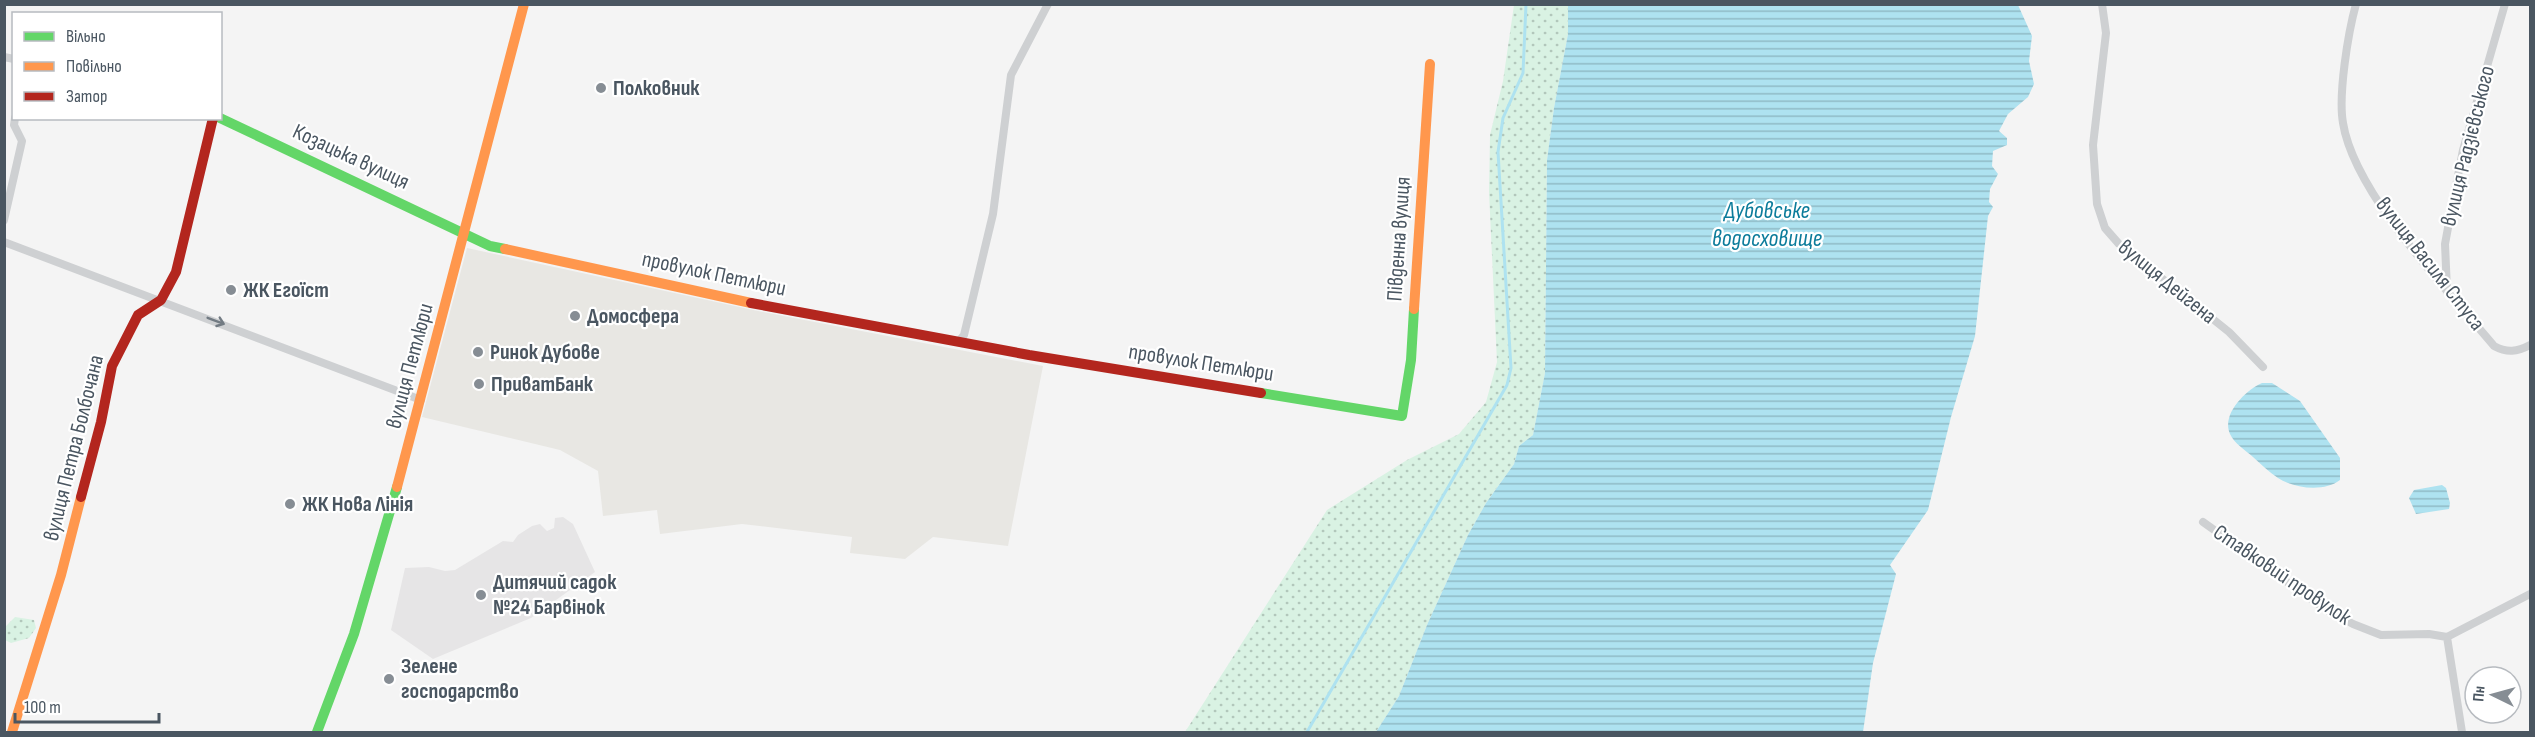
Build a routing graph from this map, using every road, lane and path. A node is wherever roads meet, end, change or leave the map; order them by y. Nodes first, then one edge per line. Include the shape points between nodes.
1 (524, 4) edge
2 (1048, 4) edge
3 (2102, 4) edge
4 (2505, 4) edge
5 (2354, 6) edge
6 (1430, 64) dead end
7 (222, 119) edge
8 (15, 120) edge
9 (213, 120) edge
10 (4, 220) edge
11 (465, 233) junction
12 (4, 242) edge
13 (2447, 290) junction
14 (161, 300) junction
15 (959, 341) junction
16 (2530, 345) edge
17 (2263, 367) dead end
18 (421, 400) junction
19 (1402, 416) joint
20 (2203, 522) dead end
21 (2530, 594) edge
22 (2447, 637) junction
23 (12, 732) edge
24 (317, 732) edge
25 (2462, 732) edge

1 - 11 street, вулиця Петлюри
2 - 15 street via 1011,75 993,214 964,335
3 - 17 street, вулиця Дейгена via 2106,33 2093,145 2100,218 2119,244 2229,332
4 - 13 street, вулиця Радзієвського via 2463,150 2445,244
5 - 13 street, вулиця Василя Стуса via 2341,98 2347,142 2392,223
6 - 19 street, Південна вулиця via 1411,360
7 - 11 street, Козацька вулиця
8 - 10 street via 22,141
9 - 14 street, вулиця Петра Болбочана via 176,272
11 - 15 street, провулок Петлюри via 490,246 766,306
11 - 18 street, вулиця Петлюри
12 - 14 street
13 - 16 street, вулиця Василя Стуса via 2494,346 2505,352
14 -> 18 street
14 - 23 street, вулиця Петра Болбочана via 138,315 112,366 62,575
15 - 19 street, провулок Петлюри
18 - 24 street, вулиця Петлюри via 361,619
20 - 22 street, Ставковий провулок via 2325,609 2354,624 2381,635
21 - 22 street
22 - 25 street

